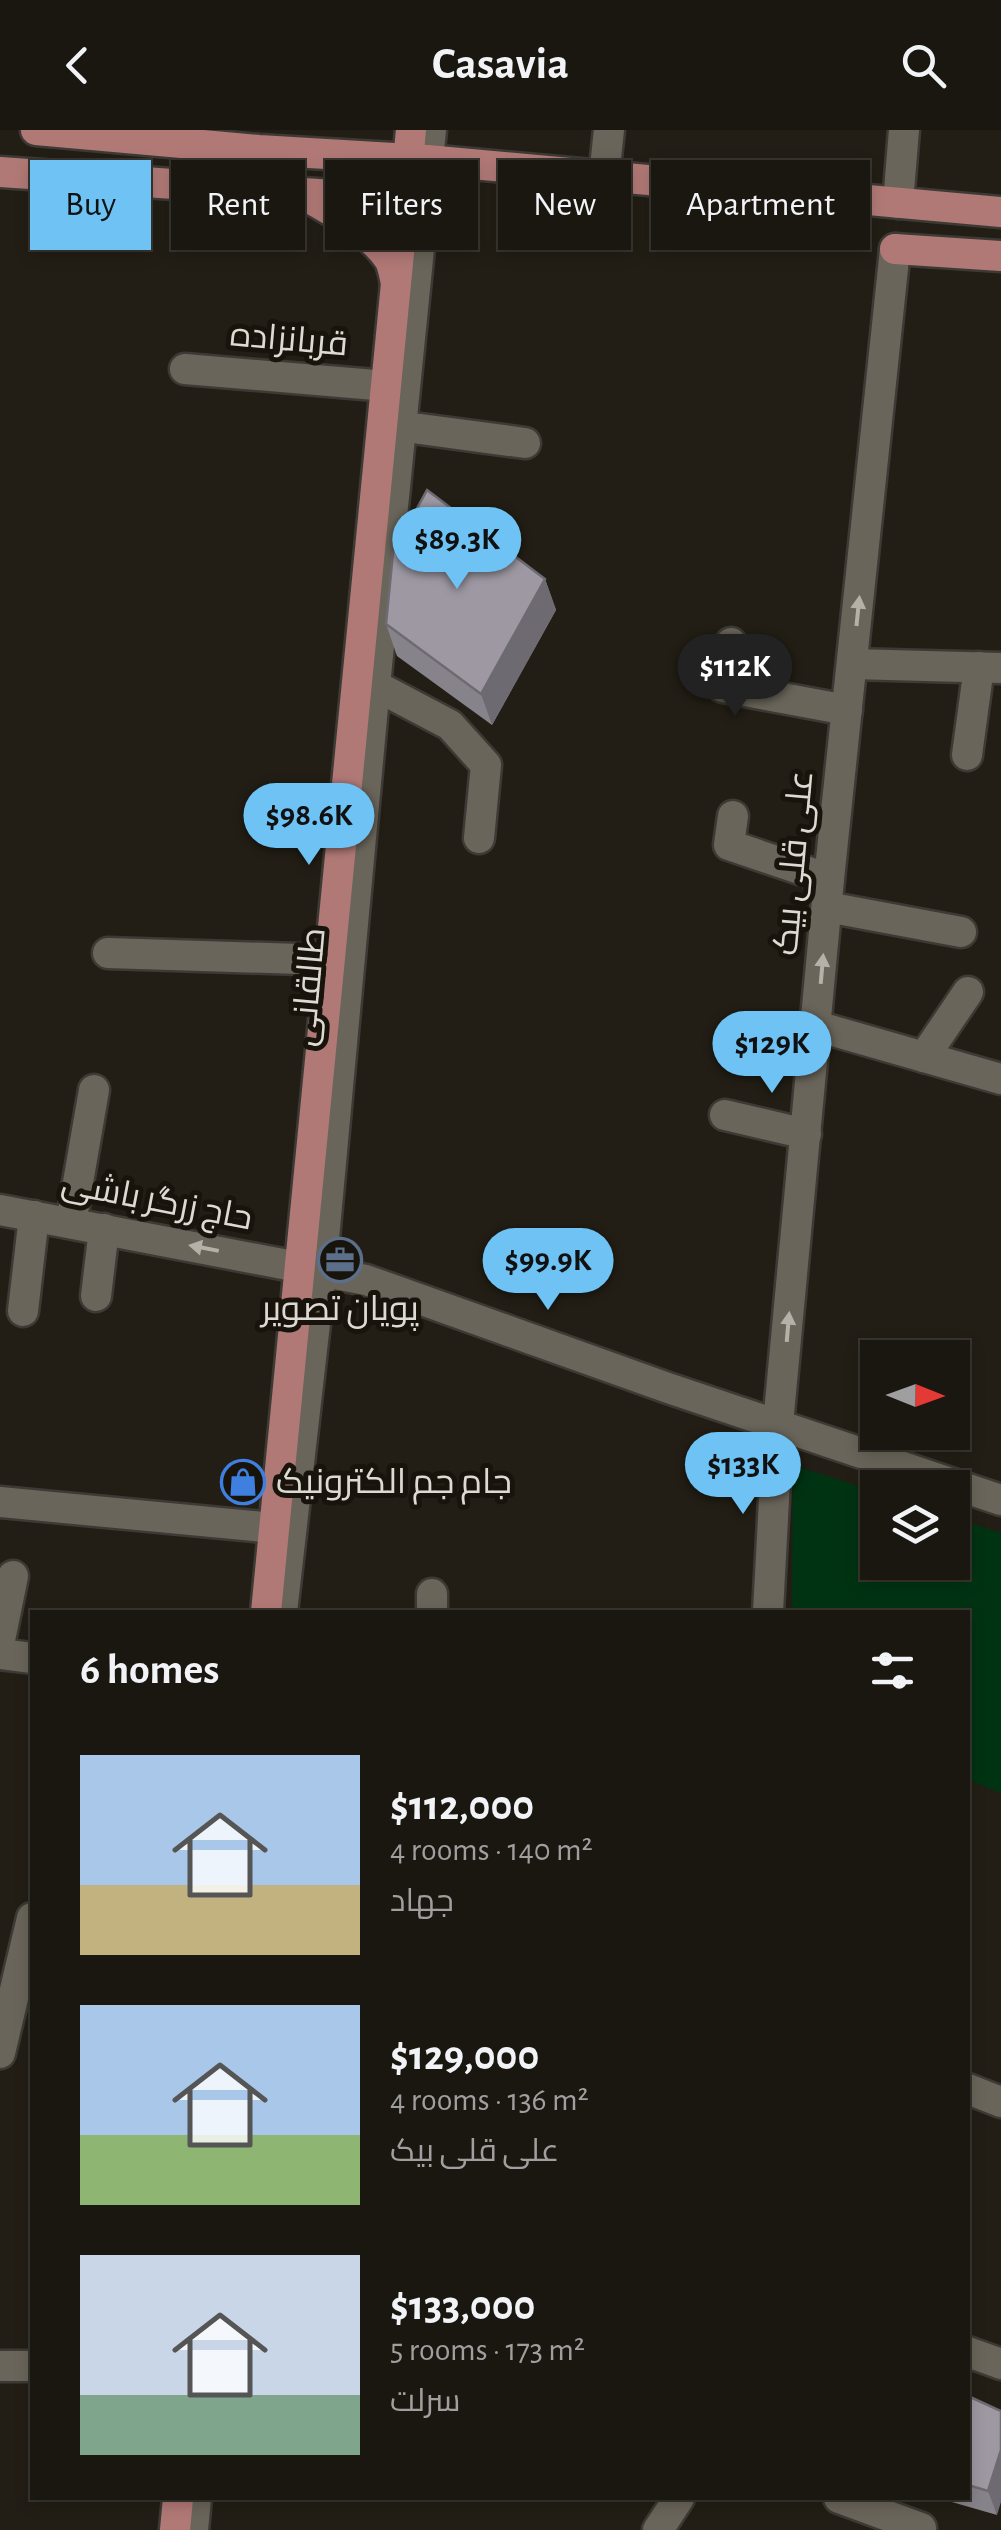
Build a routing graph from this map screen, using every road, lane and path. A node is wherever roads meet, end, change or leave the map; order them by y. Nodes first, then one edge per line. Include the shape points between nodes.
1 (36, 130) edge
2 (335, 130) edge
3 (609, 130) edge
4 (904, 130) edge
5 (123, 134) edge
6 (419, 145) edge
7 (259, 150) junction
8 (305, 153) junction
9 (258, 160) edge
10 (509, 160) edge
11 (606, 160) edge
12 (0, 172) edge
13 (631, 178) edge
14 (171, 183) edge
15 (305, 196) edge
16 (898, 203) junction
17 (1001, 212) edge
18 (894, 249) joint
19 (400, 250) edge
20 (1001, 256) edge
21 (397, 286) junction
22 (185, 369) dead end
23 (387, 386) junction
24 (392, 425) junction
25 (525, 443) dead end
26 (731, 643) dead end
27 (852, 664) junction
28 (990, 668) edge
29 (367, 681) junction
30 (846, 710) junction
31 (967, 755) dead end
32 (734, 816) dead end
33 (479, 838) dead end
34 (828, 893) junction
35 (961, 932) dead end
36 (108, 952) dead end
37 (330, 960) junction
38 (968, 992) dead end
39 (816, 1026) junction
40 (924, 1058) junction
41 (1001, 1079) edge
42 (94, 1090) dead end
43 (724, 1115) dead end
44 (806, 1134) junction
45 (0, 1210) edge
46 (34, 1216) junction
47 (71, 1223) junction
48 (104, 1229) junction
49 (310, 1268) junction
50 (96, 1296) dead end
51 (23, 1311) dead end
52 (778, 1424) junction
53 (1001, 1500) edge
54 (0, 1502) edge
55 (274, 1528) junction
56 (13, 1576) dead end
57 (266, 1610) edge
58 (282, 1610) edge
59 (768, 1610) edge
60 (0, 1640) edge
61 (0, 1654) edge
62 (30, 1658) edge
63 (30, 1925) edge
64 (6, 2004) edge
65 (0, 2053) edge
66 (970, 2090) edge
67 (1001, 2102) edge
68 (970, 2353) edge
69 (1001, 2364) edge
70 (0, 2366) edge
71 (30, 2366) edge
72 (178, 2500) edge
73 (196, 2500) edge
74 (845, 2500) edge
75 (922, 2528) edge
76 (175, 2530) edge
77 (193, 2530) edge

1 - 5 main road
2 - 8 main road
3 - 11 street
4 - 16 street
5 - 7 main road
6 - 8 main road
6 - 10 main road
6 - 24 street, طالقانی
7 - 8 main road
7 - 9 main road
12 - 14 main road
13 - 16 main road
15 - 21 main road via 367,236 391,262
16 - 17 main road
18 - 20 main road
27 -> 18 street, علی قلی بیک
19 - 21 main road, طالقانی
21 - 23 main road, طالقانی
22 - 23 street, قربانزاده
23 - 24 main road, طالقانی
24 - 25 street
24 - 29 main road, طالقانی
26 - 30 street via 723,687
27 - 28 street
27 - 30 street, علی قلی بیک
28 - 31 street
29 - 33 street via 450,725 486,765
29 - 37 main road, طالقانی
29 - 49 street, طالقانی
30 - 34 street, علی قلی بیک
32 - 34 street via 729,845
34 - 35 street
39 -> 34 street, علی قلی بیک
36 - 37 street
37 - 49 main road, طالقانی
38 - 40 street
39 - 40 street
39 - 44 street, علی قلی بیک
40 - 41 street
42 - 47 street
43 - 44 street
52 -> 44 street, علی قلی بیک
45 - 46 street, حاج زرگر باشی
46 - 47 street, حاج زرگر باشی
46 - 51 street
47 - 48 street, حاج زرگر باشی
49 -> 48 street, حاج زرگر باشی
48 - 50 street
49 - 52 street, حاج زرگر باشی via 366,1280
49 - 55 main road, طالقانی
49 - 58 street, طالقانی
52 - 53 street, حاج زرگر باشی
52 - 59 street, علی قلی بیک
54 - 55 street
55 - 57 main road, طالقانی
56 - 60 street
61 - 62 street
63 - 64 street
64 - 65 street
66 - 67 street
68 - 69 street
70 - 71 street
72 - 76 main road
73 - 77 street
74 - 75 street

